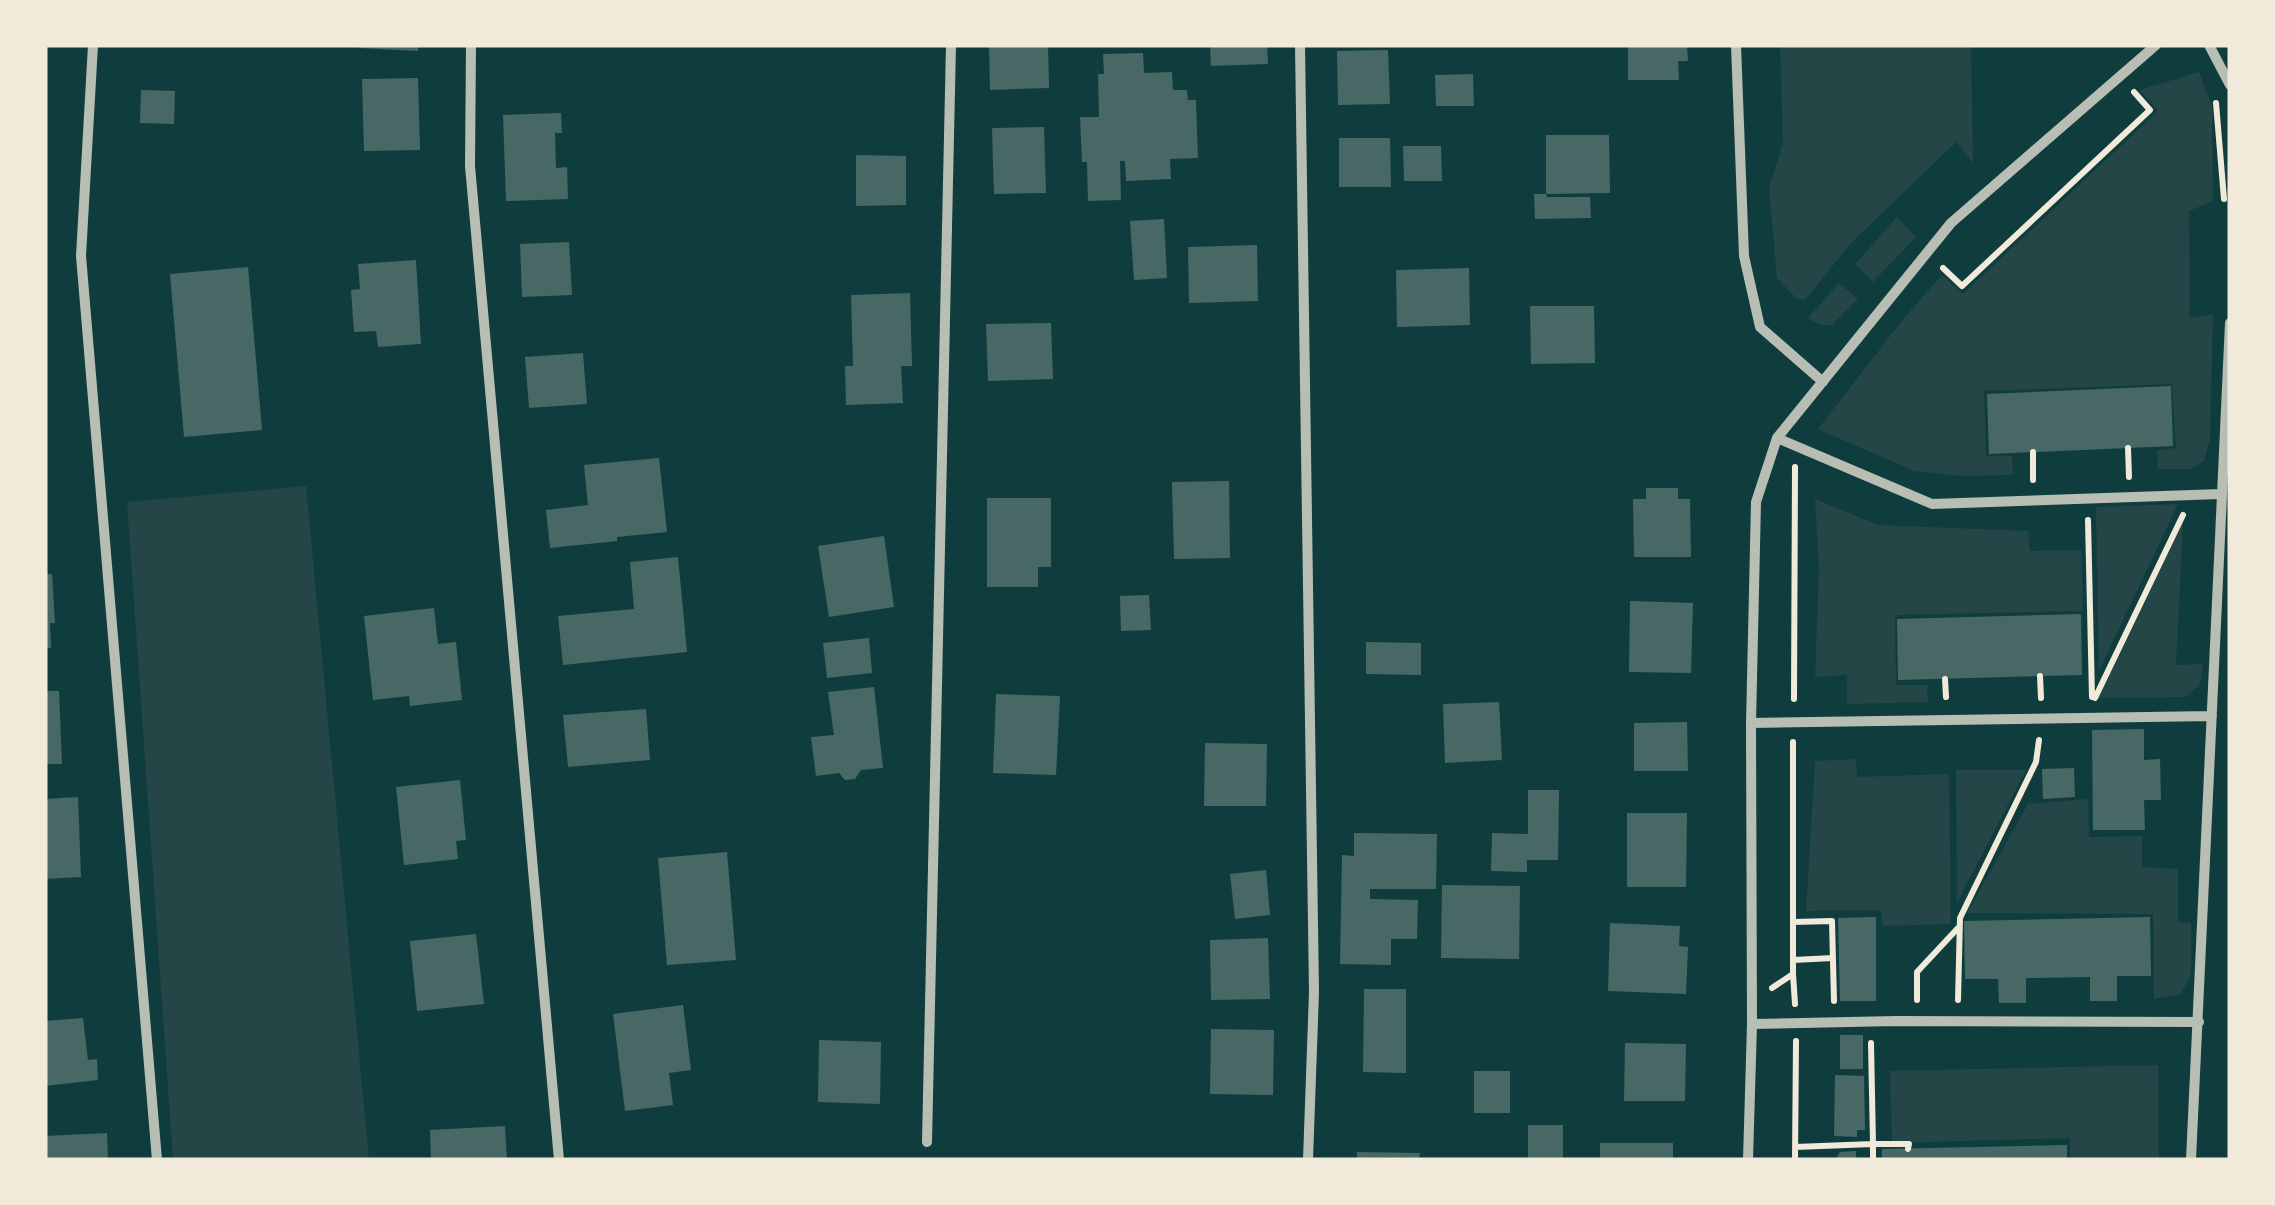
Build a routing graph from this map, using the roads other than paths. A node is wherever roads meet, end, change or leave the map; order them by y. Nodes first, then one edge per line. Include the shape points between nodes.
1 (93, 45) edge
2 (472, 45) edge
3 (951, 45) edge
4 (1300, 45) edge
5 (1736, 45) edge
6 (2156, 45) edge
7 (2209, 45) edge
8 (2230, 85) edge
9 (2230, 323) edge
10 (1822, 382) junction
11 (1777, 438) junction
12 (2221, 494) junction
13 (2212, 716) junction
14 (1752, 723) junction
15 (2199, 1022) junction
16 (1752, 1024) junction
17 (928, 1142) dead end
18 (157, 1160) edge
19 (558, 1160) edge
20 (1308, 1160) edge
21 (1748, 1160) edge
22 (2191, 1160) edge

1 - 18 street via 82,256
2 - 19 street via 470,166
3 - 17 street
4 - 20 street via 1314,992
5 - 10 street via 1744,256 1760,327
6 - 10 street via 1951,223
7 - 8 street
9 - 12 street
10 - 11 street
11 - 12 street via 1932,504
11 - 14 street via 1756,502
12 - 13 street
13 - 14 street
13 - 15 street
14 - 16 street
15 - 16 street
15 - 22 street
16 - 21 street

